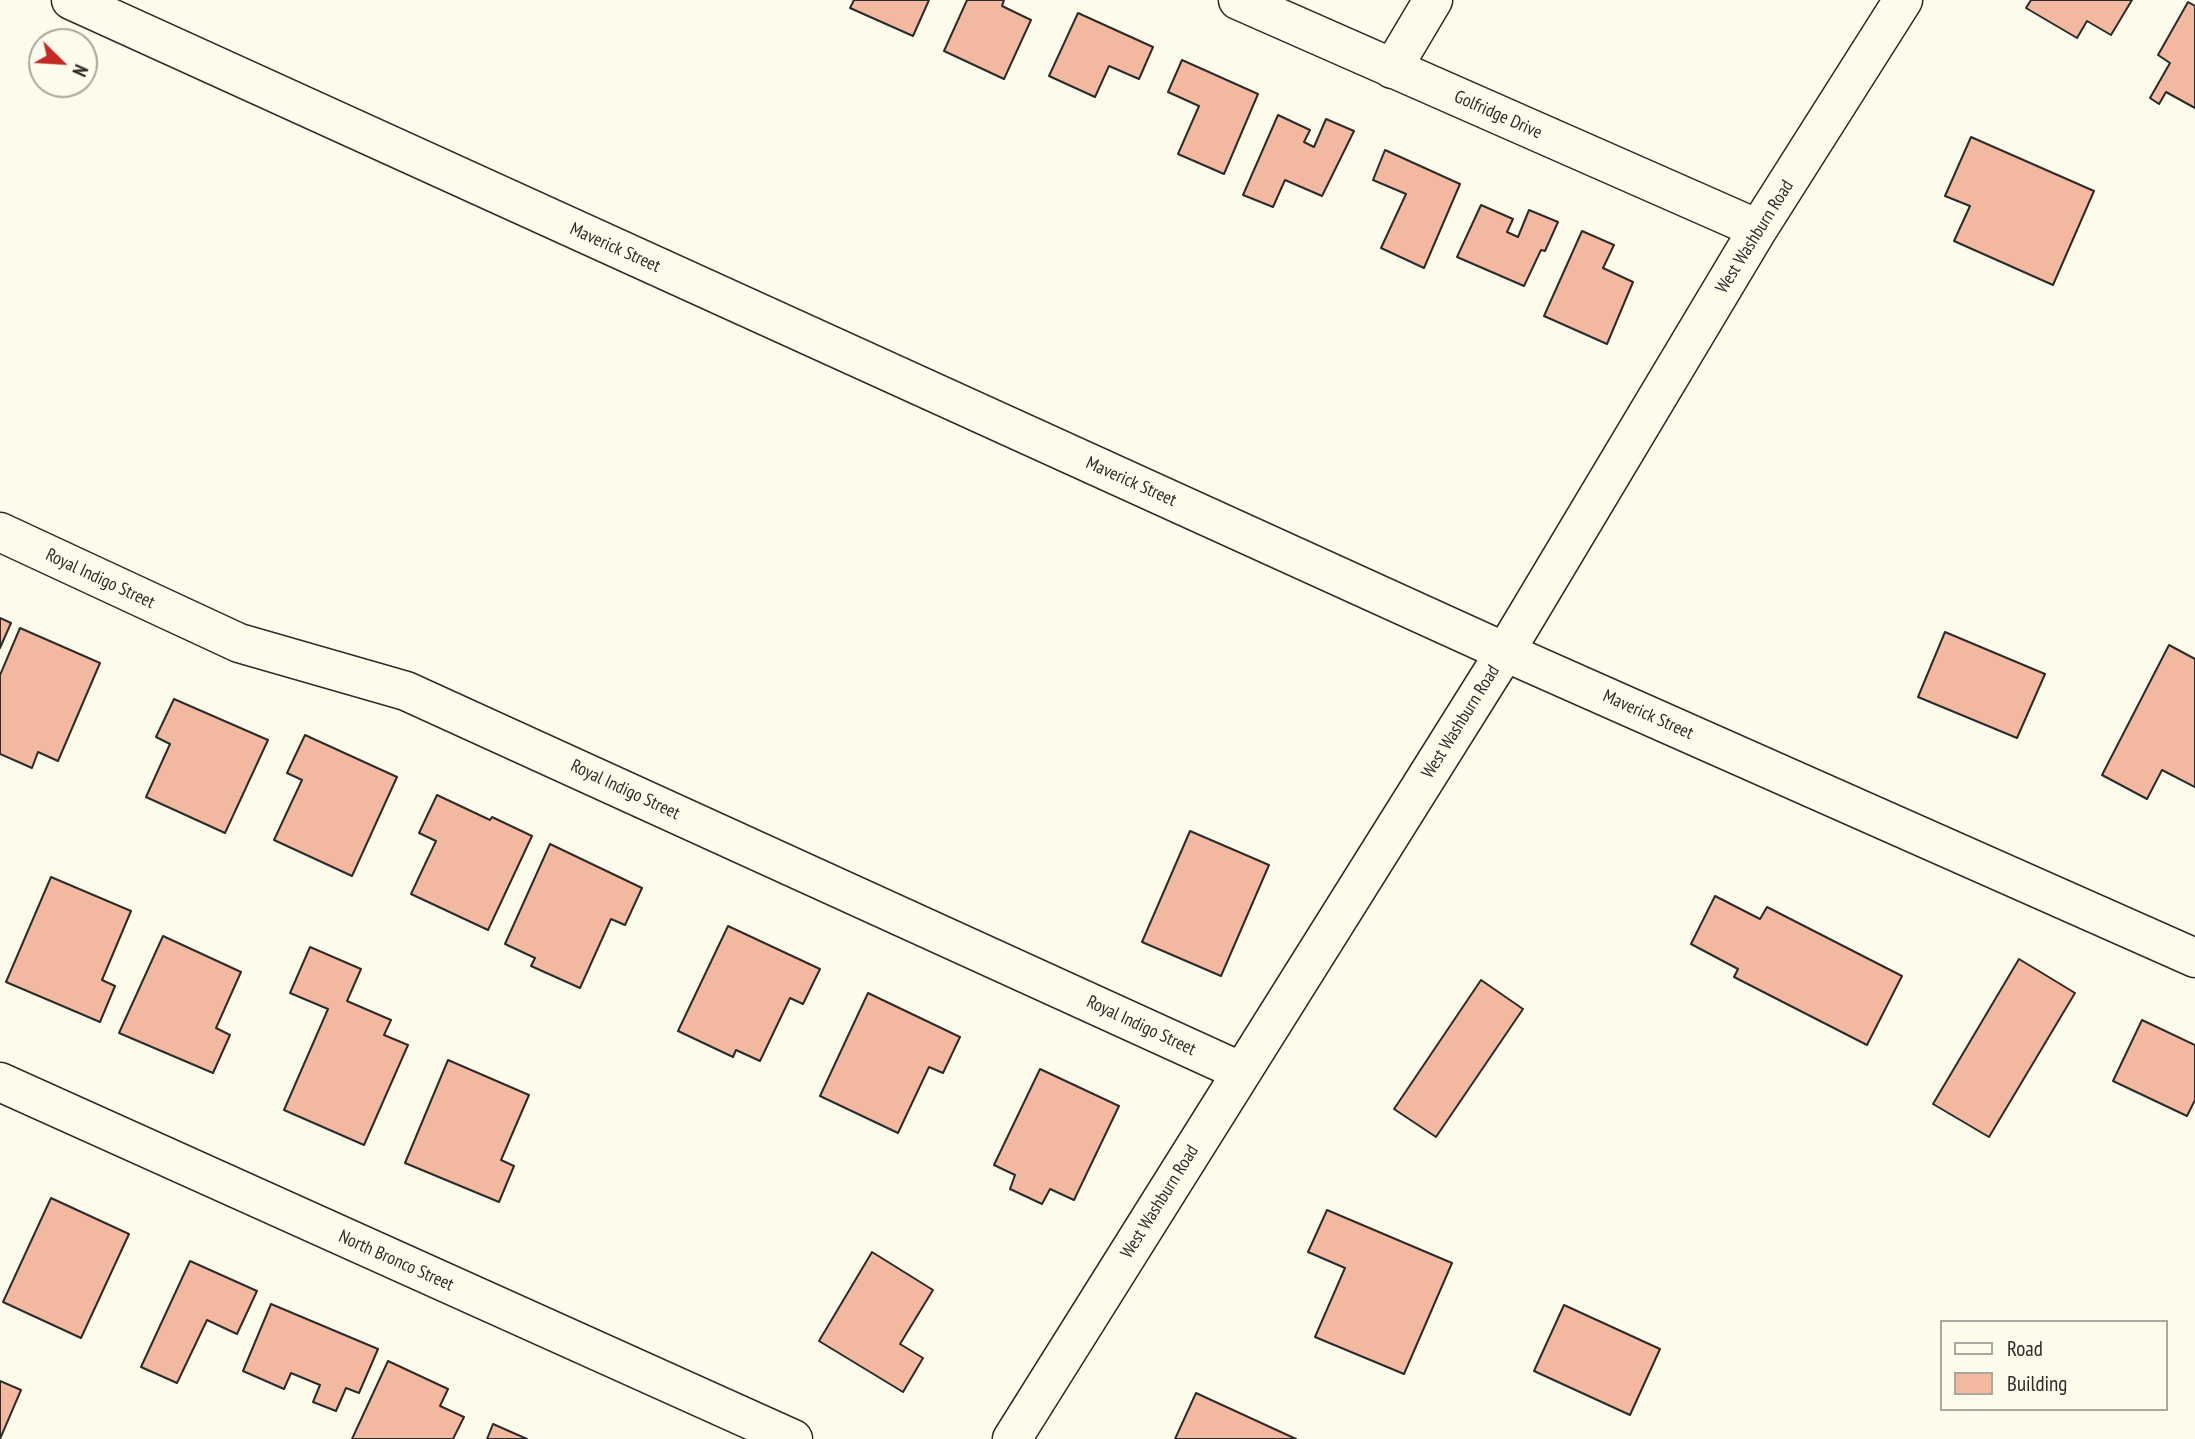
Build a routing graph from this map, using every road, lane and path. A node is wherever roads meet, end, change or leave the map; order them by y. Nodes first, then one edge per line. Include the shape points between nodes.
1 (71, 0) edge
2 (1238, 0) edge
3 (1433, 0) edge
4 (1903, 0) edge
5 (1392, 69) junction
6 (1758, 229) junction
7 (0, 531) edge
8 (1505, 652) junction
9 (2195, 958) edge
10 (1242, 1072) junction
11 (0, 1082) edge
12 (793, 1439) edge
13 (1012, 1439) edge

1 - 8 street, Maverick Street
2 - 5 street, Golfridge Drive
3 - 5 street
4 - 6 street, West Washburn Road
5 - 6 street, Golfridge Drive
6 - 8 street, West Washburn Road
7 - 10 street, Royal Indigo Street via 239,643 406,691
8 - 9 street, Maverick Street
8 - 10 street, West Washburn Road
10 - 13 street, West Washburn Road
11 - 12 street, North Bronco Street

